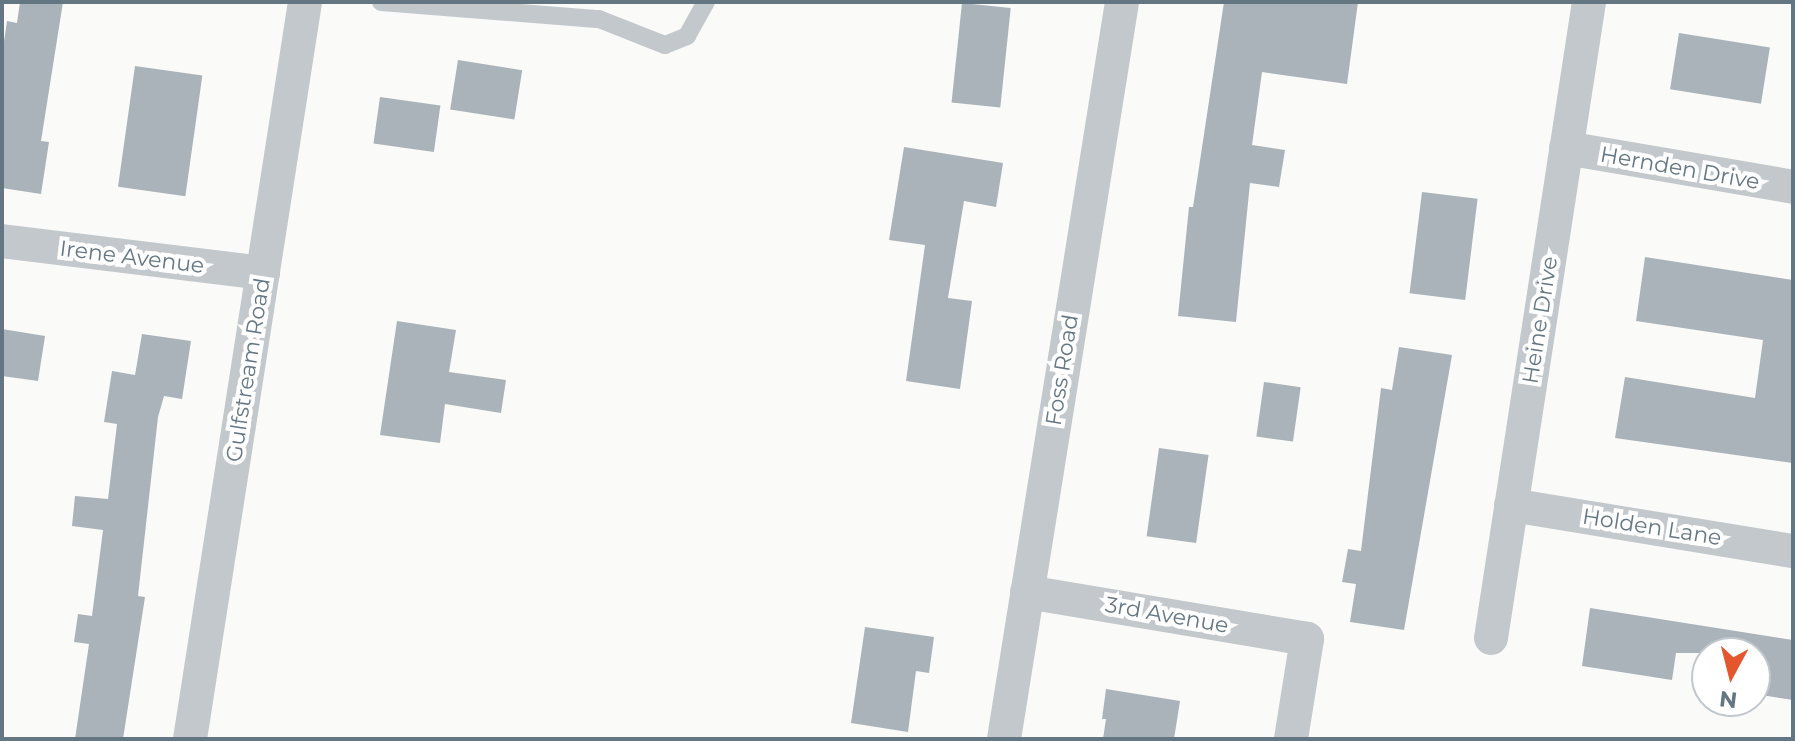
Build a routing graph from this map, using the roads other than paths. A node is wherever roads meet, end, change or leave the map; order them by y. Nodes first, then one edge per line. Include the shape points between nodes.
1 (305, 2) edge
2 (381, 2) edge
3 (706, 2) edge
4 (1122, 2) edge
5 (1589, 2) edge
6 (1566, 148) junction
7 (1793, 187) edge
8 (2, 241) edge
9 (263, 273) junction
10 (1511, 505) junction
11 (1793, 551) edge
12 (1027, 592) junction
13 (1491, 638) dead end
14 (190, 739) edge
15 (1004, 739) edge
16 (1291, 739) edge

1 - 9 street, Gulfstream Road
2 - 3 lane via 599,19 665,45 687,36
4 - 12 street, Foss Road
5 - 6 street, Heine Drive
6 - 7 street, Hernden Drive
6 - 10 street, Heine Drive
8 - 9 street, Irene Avenue
9 - 14 street, Gulfstream Road
10 - 11 street, Holden Lane
10 - 13 street, Heine Drive
12 - 15 street, Foss Road
12 - 16 street, 3rd Avenue via 1307,639

